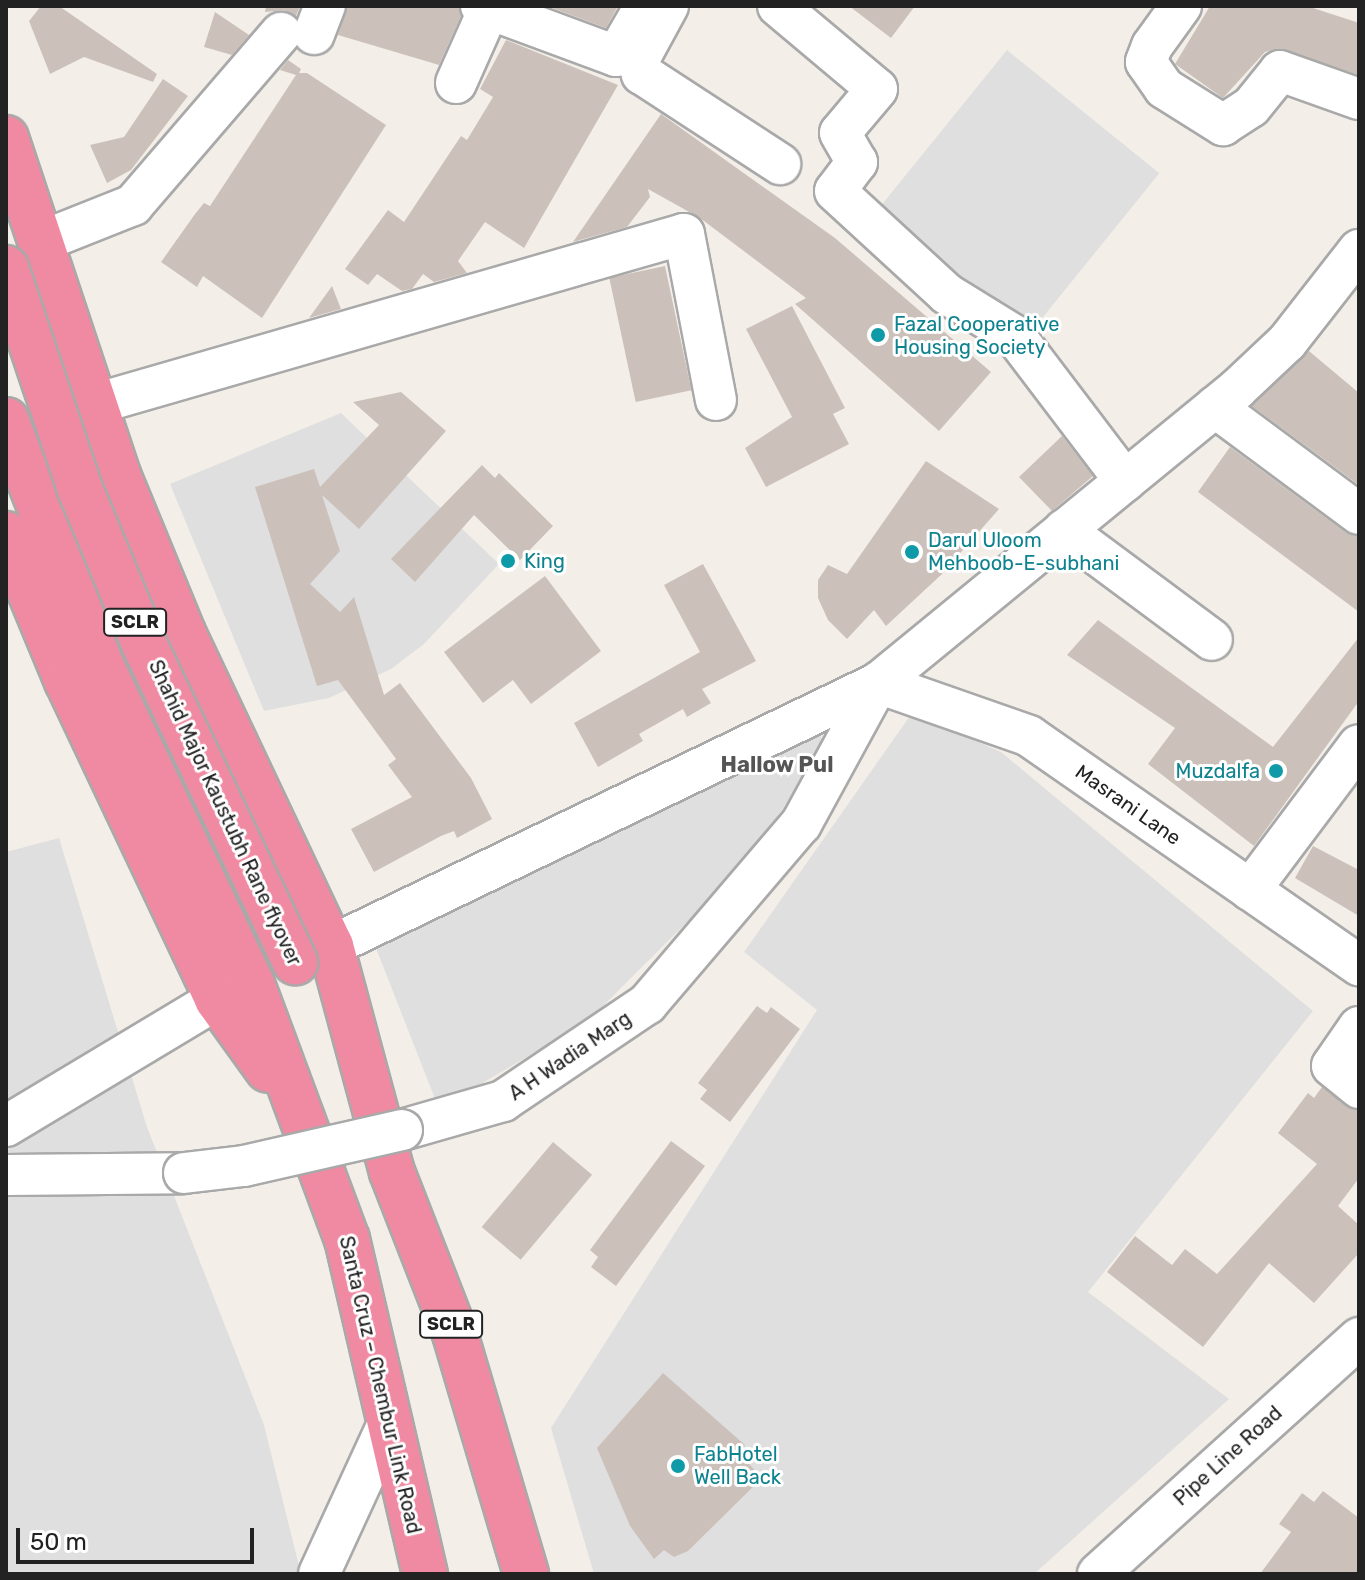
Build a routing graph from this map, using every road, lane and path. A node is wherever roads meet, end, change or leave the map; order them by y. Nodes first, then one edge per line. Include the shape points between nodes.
1 (641, 6) edge
2 (668, 6) edge
3 (778, 6) edge
4 (1181, 6) edge
5 (485, 8) edge
6 (307, 24) edge
7 (456, 83) dead end
8 (1359, 99) edge
9 (6, 138) edge
10 (780, 164) dead end
11 (31, 260) edge
12 (1353, 270) edge
13 (6, 280) edge
14 (716, 400) dead end
15 (95, 404) junction
16 (1215, 407) junction
17 (6, 420) edge
18 (1125, 481) junction
19 (1359, 514) edge
20 (1064, 530) junction
21 (6, 534) edge
22 (1212, 640) dead end
23 (878, 683) junction
24 (1359, 745) edge
25 (1250, 890) junction
26 (313, 954) junction
27 (1359, 965) edge
28 (235, 992) junction
29 (1359, 1027) edge
30 (1359, 1088) edge
31 (6, 1126) edge
32 (6, 1175) edge
33 (1359, 1338) edge
34 (388, 1424) junction
35 (319, 1574) edge
36 (425, 1574) edge
37 (526, 1574) edge
38 (1098, 1574) edge

1 - 5 street via 616,56
2 - 10 street via 638,61 642,74
3 - 18 street via 877,89 840,133 857,162 835,191 947,294 1015,336
4 - 8 street via 1146,62 1164,88 1223,125 1251,107 1280,71
5 - 7 street
6 - 11 street via 133,205
9 - 11 highway
11 - 13 highway
11 - 15 highway
11 - 26 highway, Shahid Major Kaustubh Rane flyover / SCLR, bridge via 80,489 116,576
12 - 16 street via 1287,342
14 - 15 street via 684,234
15 - 26 highway via 118,475
16 - 18 street
16 - 19 street
17 - 28 highway, SCLR
18 - 20 street
20 - 22 street
20 - 23 street
21 - 28 highway via 67,681
23 - 25 street, Masrani Lane via 1029,736
23 - 26 street
23 - 32 street, A H Wadia Marg, bridge via 801,824 647,1004 503,1101 244,1166 184,1173
24 - 25 street
25 - 27 street, Masrani Lane
26 - 37 highway, Shahid Major Kaustubh Rane flyover / SCLR via 364,1079 392,1172 455,1334
28 - 31 street
28 - 34 highway, Santa Cruz – Chembur Link Road / SCLR via 295,1107 347,1239
29 - 30 street via 1332,1066
33 - 38 street, Pipe Line Road
34 - 35 street
34 - 36 highway, Santa Cruz – Chembur Link Road / SCLR

